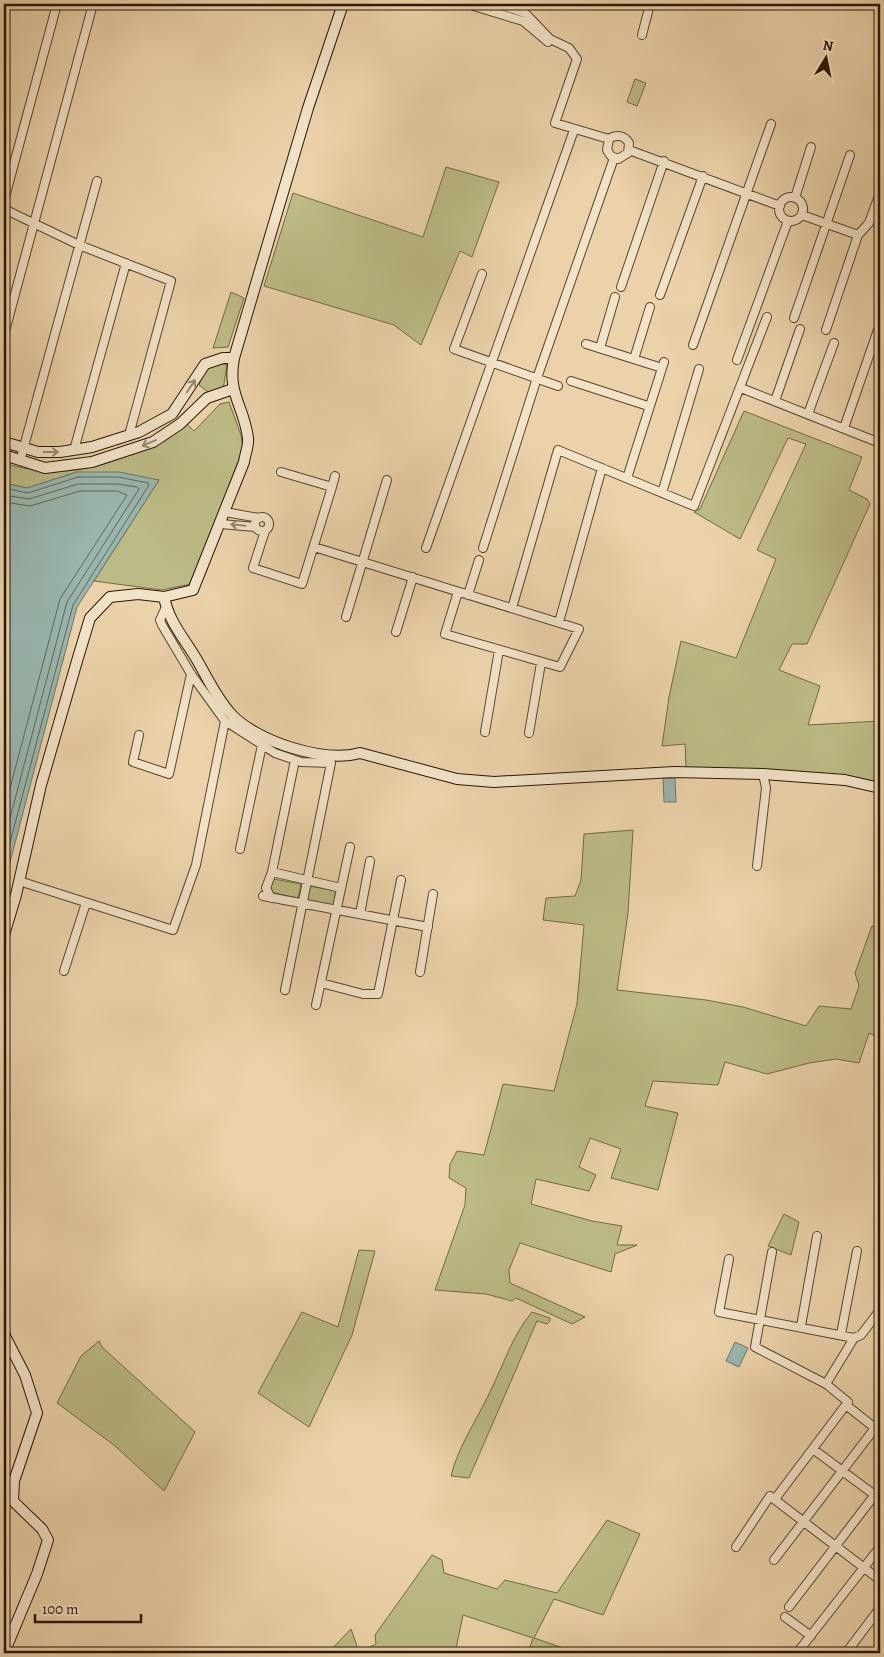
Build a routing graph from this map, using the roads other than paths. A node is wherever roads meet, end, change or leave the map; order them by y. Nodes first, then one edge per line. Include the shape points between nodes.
1 (57, 4) edge
2 (93, 4) edge
3 (343, 4) edge
4 (467, 4) edge
5 (498, 4) edge
6 (650, 4) edge
7 (642, 36) dead end
8 (577, 59) junction
9 (770, 124) dead end
10 (574, 130) junction
11 (609, 139) junction
12 (811, 147) dead end
13 (629, 150) junction
14 (850, 155) dead end
15 (614, 158) junction
16 (664, 161) junction
17 (703, 176) junction
18 (96, 180) dead end
19 (747, 193) junction
20 (880, 193) edge
21 (795, 198) junction
22 (4, 201) edge
23 (780, 206) junction
24 (4, 209) edge
25 (802, 215) junction
26 (788, 221) junction
27 (34, 224) junction
28 (826, 224) junction
29 (858, 235) junction
30 (79, 245) junction
31 (126, 263) junction
32 (482, 274) dead end
33 (621, 287) dead end
34 (660, 296) dead end
35 (615, 298) dead end
36 (650, 307) dead end
37 (767, 317) dead end
38 (794, 318) dead end
39 (880, 324) edge
40 (800, 329) dead end
41 (826, 330) dead end
42 (4, 335) edge
43 (834, 342) dead end
44 (586, 344) dead end
45 (693, 345) dead end
46 (600, 348) junction
47 (234, 358) junction
48 (634, 359) junction
49 (737, 360) dead end
50 (493, 363) junction
51 (699, 369) dead end
52 (537, 378) junction
53 (571, 381) dead end
54 (558, 386) dead end
55 (741, 388) junction
56 (233, 390) junction
57 (776, 401) junction
58 (648, 406) junction
59 (808, 414) junction
60 (844, 428) junction
61 (129, 435) junction
62 (4, 442) edge
63 (880, 443) edge
64 (24, 448) junction
65 (74, 450) junction
66 (4, 455) edge
67 (20, 462) junction
68 (602, 468) junction
69 (281, 472) dead end
70 (335, 476) dead end
71 (627, 478) junction
72 (387, 480) dead end
73 (332, 487) junction
74 (662, 493) junction
75 (225, 512) junction
76 (260, 518) junction
77 (221, 524) junction
78 (255, 527) junction
79 (265, 531) junction
80 (314, 548) junction
81 (426, 548) dead end
82 (482, 548) dead end
83 (479, 560) dead end
84 (362, 561) junction
85 (413, 577) junction
86 (458, 592) junction
87 (468, 595) junction
88 (164, 596) junction
89 (166, 607) junction
90 (512, 608) junction
91 (346, 617) dead end
92 (558, 622) junction
93 (396, 632) dead end
94 (499, 650) junction
95 (541, 663) junction
96 (191, 674) junction
97 (225, 721) junction
98 (485, 732) dead end
99 (529, 733) dead end
100 (139, 735) dead end
101 (262, 745) junction
102 (295, 760) junction
103 (764, 774) junction
104 (880, 788) edge
105 (350, 847) dead end
106 (240, 849) dead end
107 (370, 861) dead end
108 (757, 866) dead end
109 (272, 872) junction
110 (401, 880) dead end
111 (307, 881) junction
112 (19, 882) junction
113 (341, 888) junction
114 (433, 894) dead end
115 (86, 903) junction
116 (302, 904) junction
117 (336, 910) junction
118 (360, 914) junction
119 (394, 920) junction
120 (428, 927) junction
121 (4, 935) edge
122 (64, 971) dead end
123 (420, 972) dead end
124 (321, 983) junction
125 (285, 990) dead end
126 (316, 1005) dead end
127 (816, 1236) dead end
128 (857, 1251) dead end
129 (772, 1252) dead end
130 (729, 1259) dead end
131 (880, 1310) edge
132 (760, 1320) junction
133 (801, 1326) junction
134 (4, 1334) edge
135 (841, 1334) junction
136 (854, 1338) junction
137 (826, 1384) junction
138 (846, 1405) junction
139 (878, 1430) edge
140 (812, 1449) junction
141 (842, 1471) junction
142 (880, 1488) edge
143 (878, 1497) edge
144 (775, 1499) junction
145 (805, 1521) junction
146 (835, 1544) junction
147 (736, 1547) dead end
148 (880, 1547) edge
149 (774, 1560) dead end
150 (865, 1567) junction
151 (880, 1580) edge
152 (789, 1607) dead end
153 (880, 1608) edge
154 (785, 1617) dead end
155 (811, 1636) junction
156 (4, 1653) edge
157 (797, 1653) edge
158 (846, 1653) edge

1 - 22 street
2 - 27 street
3 - 47 main road via 308,108
4 - 8 street via 523,21 546,41
5 - 8 street via 525,13 550,39 569,48
6 - 7 street
8 - 10 street via 555,123
9 - 19 street
10 - 11 street
10 - 50 street
11 - 13 street via 623,137 629,142
11 - 15 street via 607,150
12 - 21 street
13 - 15 street via 625,156
13 - 16 street
14 - 28 street
15 - 52 street
16 - 17 street
16 - 33 street
17 - 19 street
17 - 34 street
18 - 30 street
19 - 23 street
19 - 45 street
20 - 29 street via 869,223
21 - 23 street via 787,198
21 - 25 street via 803,207
23 - 26 street via 782,216
24 - 27 street
25 - 26 street
25 - 28 street
26 - 49 street
27 - 30 street
27 - 42 street
28 - 29 street
28 - 38 street
29 - 41 street
30 - 31 street
30 - 64 street
31 - 61 street via 171,281
31 - 65 street
32 - 50 street via 454,349
35 - 46 street
36 - 48 street
37 - 55 street
39 - 60 street
40 - 57 street
43 - 59 street
44 - 46 street
46 - 48 street
47 - 56 main road
61 -> 47 main road via 172,414 205,364
48 - 58 street via 663,365
50 - 52 street
50 - 81 street
51 - 74 street
52 - 54 street
52 - 82 street
53 - 58 street
55 - 57 street
55 - 74 street via 694,506
56 -> 67 main road via 206,398 180,424 153,442 92,462 45,468
56 - 75 main road via 248,441 244,462
57 - 59 street
58 - 71 street
59 - 60 street
60 - 63 street
61 - 65 main road
62 - 64 main road
64 -> 65 main road via 38,452
64 - 67 street
66 - 67 main road
68 - 71 street
68 - 90 street via 558,450
68 - 92 street
69 - 73 street
70 - 73 street
71 - 74 street
72 - 84 street
73 - 80 street
75 - 76 street
75 - 77 main road
76 - 78 street
76 - 79 street via 269,522
78 -> 77 street
77 - 88 main road via 193,590
78 - 79 street
79 - 80 street via 253,568 302,584
80 - 84 street
83 - 87 street
84 - 85 street
84 - 91 street
85 - 86 street
85 - 93 street
86 - 87 street
86 - 94 street via 445,634
87 - 90 street
88 - 89 main road
88 - 112 main road via 110,596 90,618 41,784
89 - 96 street via 160,620
89 - 103 main road via 167,614 219,700 233,717 258,735 310,753 345,757 360,753 457,779 494,782 630,773
90 - 92 street
92 - 95 street via 579,629 560,667
94 - 95 street
94 - 98 street
95 - 99 street
96 - 97 street
96 - 100 street via 169,774 133,762
97 - 101 street
97 - 115 street via 196,865 173,930
101 - 102 street
101 - 106 street
102 - 109 street
102 - 111 street via 330,763
103 - 104 main road via 845,780
103 - 108 street via 766,788
105 - 113 street
107 - 118 street
109 - 111 street
109 - 116 street via 266,888 267,897
110 - 119 street
111 - 113 street
111 - 116 street
112 - 115 street
112 - 121 main road
113 - 117 street
114 - 120 street
115 - 122 street
116 - 117 street
116 - 125 street
117 - 118 street
117 - 124 street
118 - 119 street
119 - 120 street
119 - 124 street via 378,994 363,994
120 - 123 street
124 - 126 street
127 - 133 street
128 - 135 street
129 - 132 street
130 - 132 street via 719,1312
131 - 136 street via 861,1335
132 - 133 street
132 - 137 street via 755,1347
133 - 135 street
134 - 156 main road via 25,1375 37,1413 14,1481 13,1501 42,1528 48,1540
135 - 136 street
136 - 137 street
137 - 138 street via 848,1402
138 - 139 street
138 - 140 street
139 - 141 street
140 - 141 street
140 - 144 street
141 - 143 street
141 - 145 street
142 - 143 street
143 - 146 street
144 - 145 street
144 - 147 street via 770,1496
145 - 146 street
145 - 149 street
146 - 150 street
146 - 152 street
148 - 150 street
150 - 151 street
150 - 155 street
153 - 158 street
154 - 155 street
155 - 157 street

